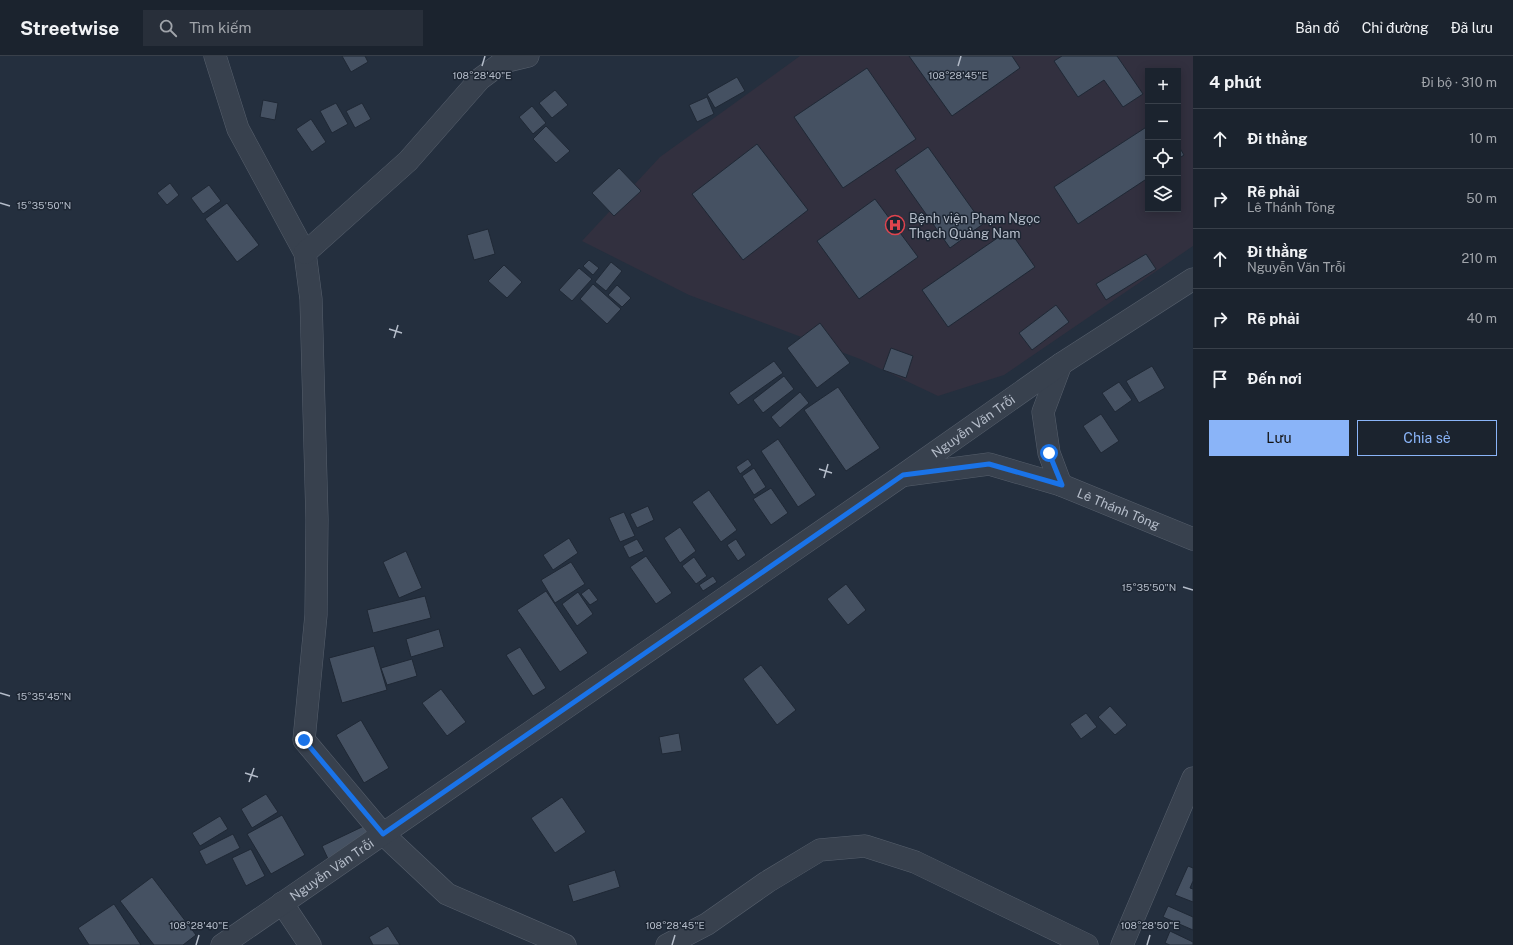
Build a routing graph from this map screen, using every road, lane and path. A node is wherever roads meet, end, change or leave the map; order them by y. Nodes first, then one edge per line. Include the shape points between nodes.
1 (215, 56) edge
2 (528, 56) edge
3 (305, 253) junction
4 (1193, 278) edge
5 (1061, 364) junction
6 (903, 475) junction
7 (1062, 485) junction
8 (1193, 539) edge
9 (1193, 778) edge
10 (383, 834) junction
11 (282, 903) junction
12 (222, 945) edge
13 (310, 945) edge
14 (565, 945) edge
15 (667, 945) edge
16 (1087, 945) edge
17 (1122, 945) edge

1 - 3 street via 238,130
2 - 3 street via 503,62 480,78 408,161
3 - 10 street via 311,299 317,519 316,615 304,740
4 - 5 street, Nguyễn Văn Trỗi
5 - 6 street, Nguyễn Văn Trỗi
5 - 7 street via 1043,412 1049,453
6 - 7 street, Lê Thánh Tông via 989,464
6 - 10 street, Nguyễn Văn Trỗi
7 - 8 street, Lê Thánh Tông
9 - 17 street
10 - 11 street, Nguyễn Văn Trỗi
10 - 14 street via 447,894
11 - 12 street, Nguyễn Văn Trỗi
11 - 13 street
15 - 16 street via 707,924 767,882 820,850 865,846 915,862

